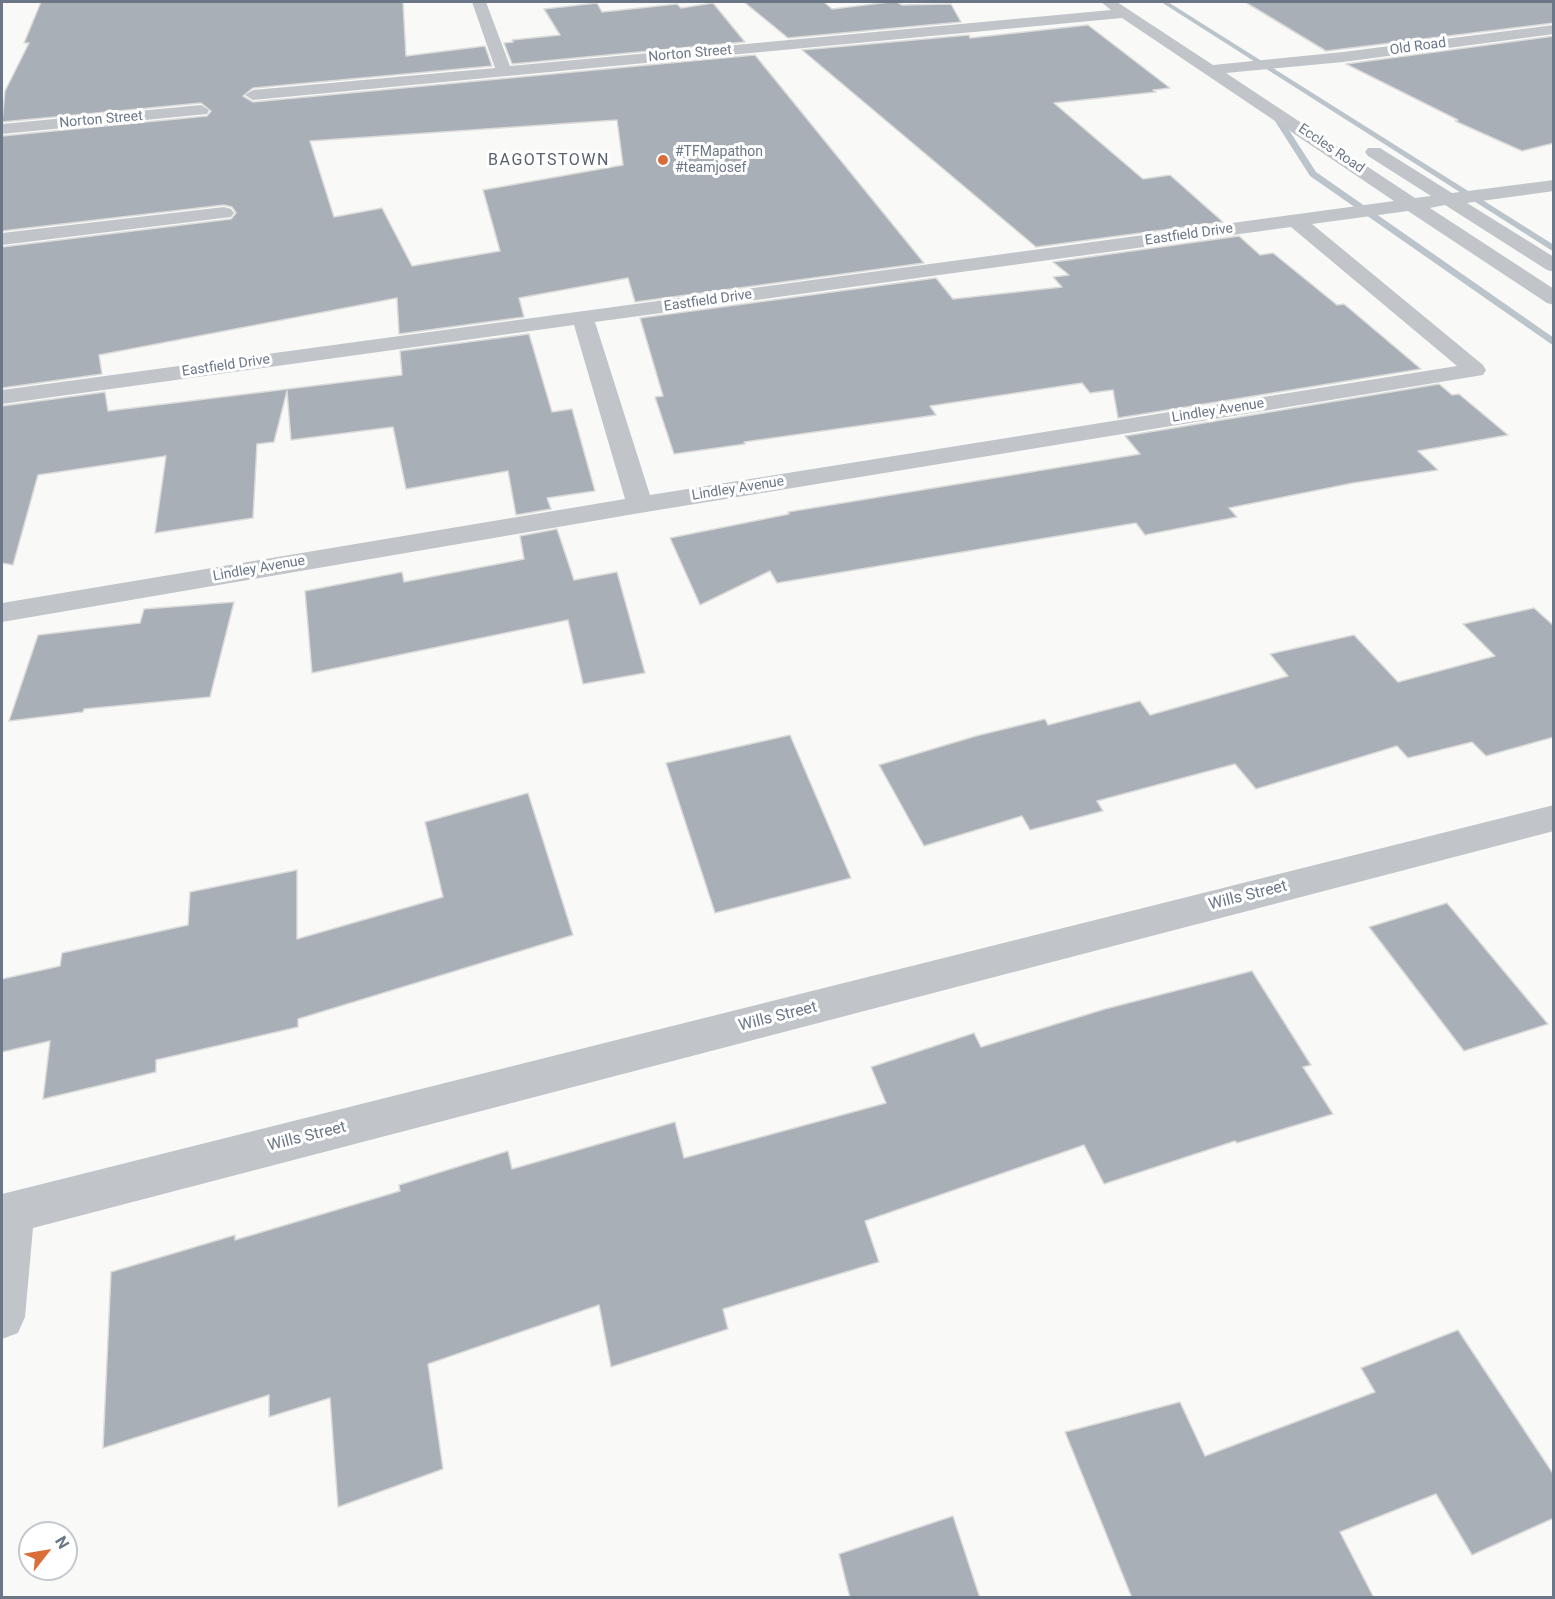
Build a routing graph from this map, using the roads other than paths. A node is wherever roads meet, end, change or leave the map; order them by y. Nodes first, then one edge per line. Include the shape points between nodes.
1 (479, 2) edge
2 (1107, 2) edge
3 (1130, 8) edge
4 (1554, 29) edge
5 (1192, 37) dead end
6 (1217, 63) junction
7 (1251, 71) joint
8 (504, 72) junction
9 (253, 95) dead end
10 (201, 110) dead end
11 (2, 129) edge
12 (1360, 143) dead end
13 (1554, 185) edge
14 (1529, 190) junction
15 (1456, 199) junction
16 (1414, 204) junction
17 (1554, 204) edge
18 (224, 213) dead end
19 (1296, 220) junction
20 (2, 239) edge
21 (1554, 266) edge
22 (1554, 298) edge
23 (583, 318) junction
24 (2, 397) edge
25 (640, 505) junction
26 (2, 613) edge
27 (1554, 819) edge
28 (7, 1214) edge
29 (2, 1317) edge

1 - 8 street
2 - 3 street, Eccles Road
3 - 5 street, Eccles Road
3 - 6 street, Eccles Road
3 - 8 street, Norton Street
4 - 7 street, Old Road via 1282,63
6 - 7 street, Eccles Road
6 - 16 street, Eccles Road
8 - 9 street, Norton Street
10 - 11 street, Norton Street
12 - 15 street, Eccles Road
13 - 14 street, Eastfield Drive
14 - 15 street, Eastfield Drive
14 - 17 street
15 - 16 street, Eastfield Drive
15 - 21 street, Eccles Road
16 - 19 street, Eastfield Drive
16 - 22 street, Eccles Road
18 - 20 street
19 - 23 street, Eastfield Drive
19 - 25 street, Lindley Avenue via 1475,370
23 - 24 street, Eastfield Drive
23 - 25 street
25 - 26 street, Lindley Avenue
27 - 28 street, Wills Street
28 - 29 street

